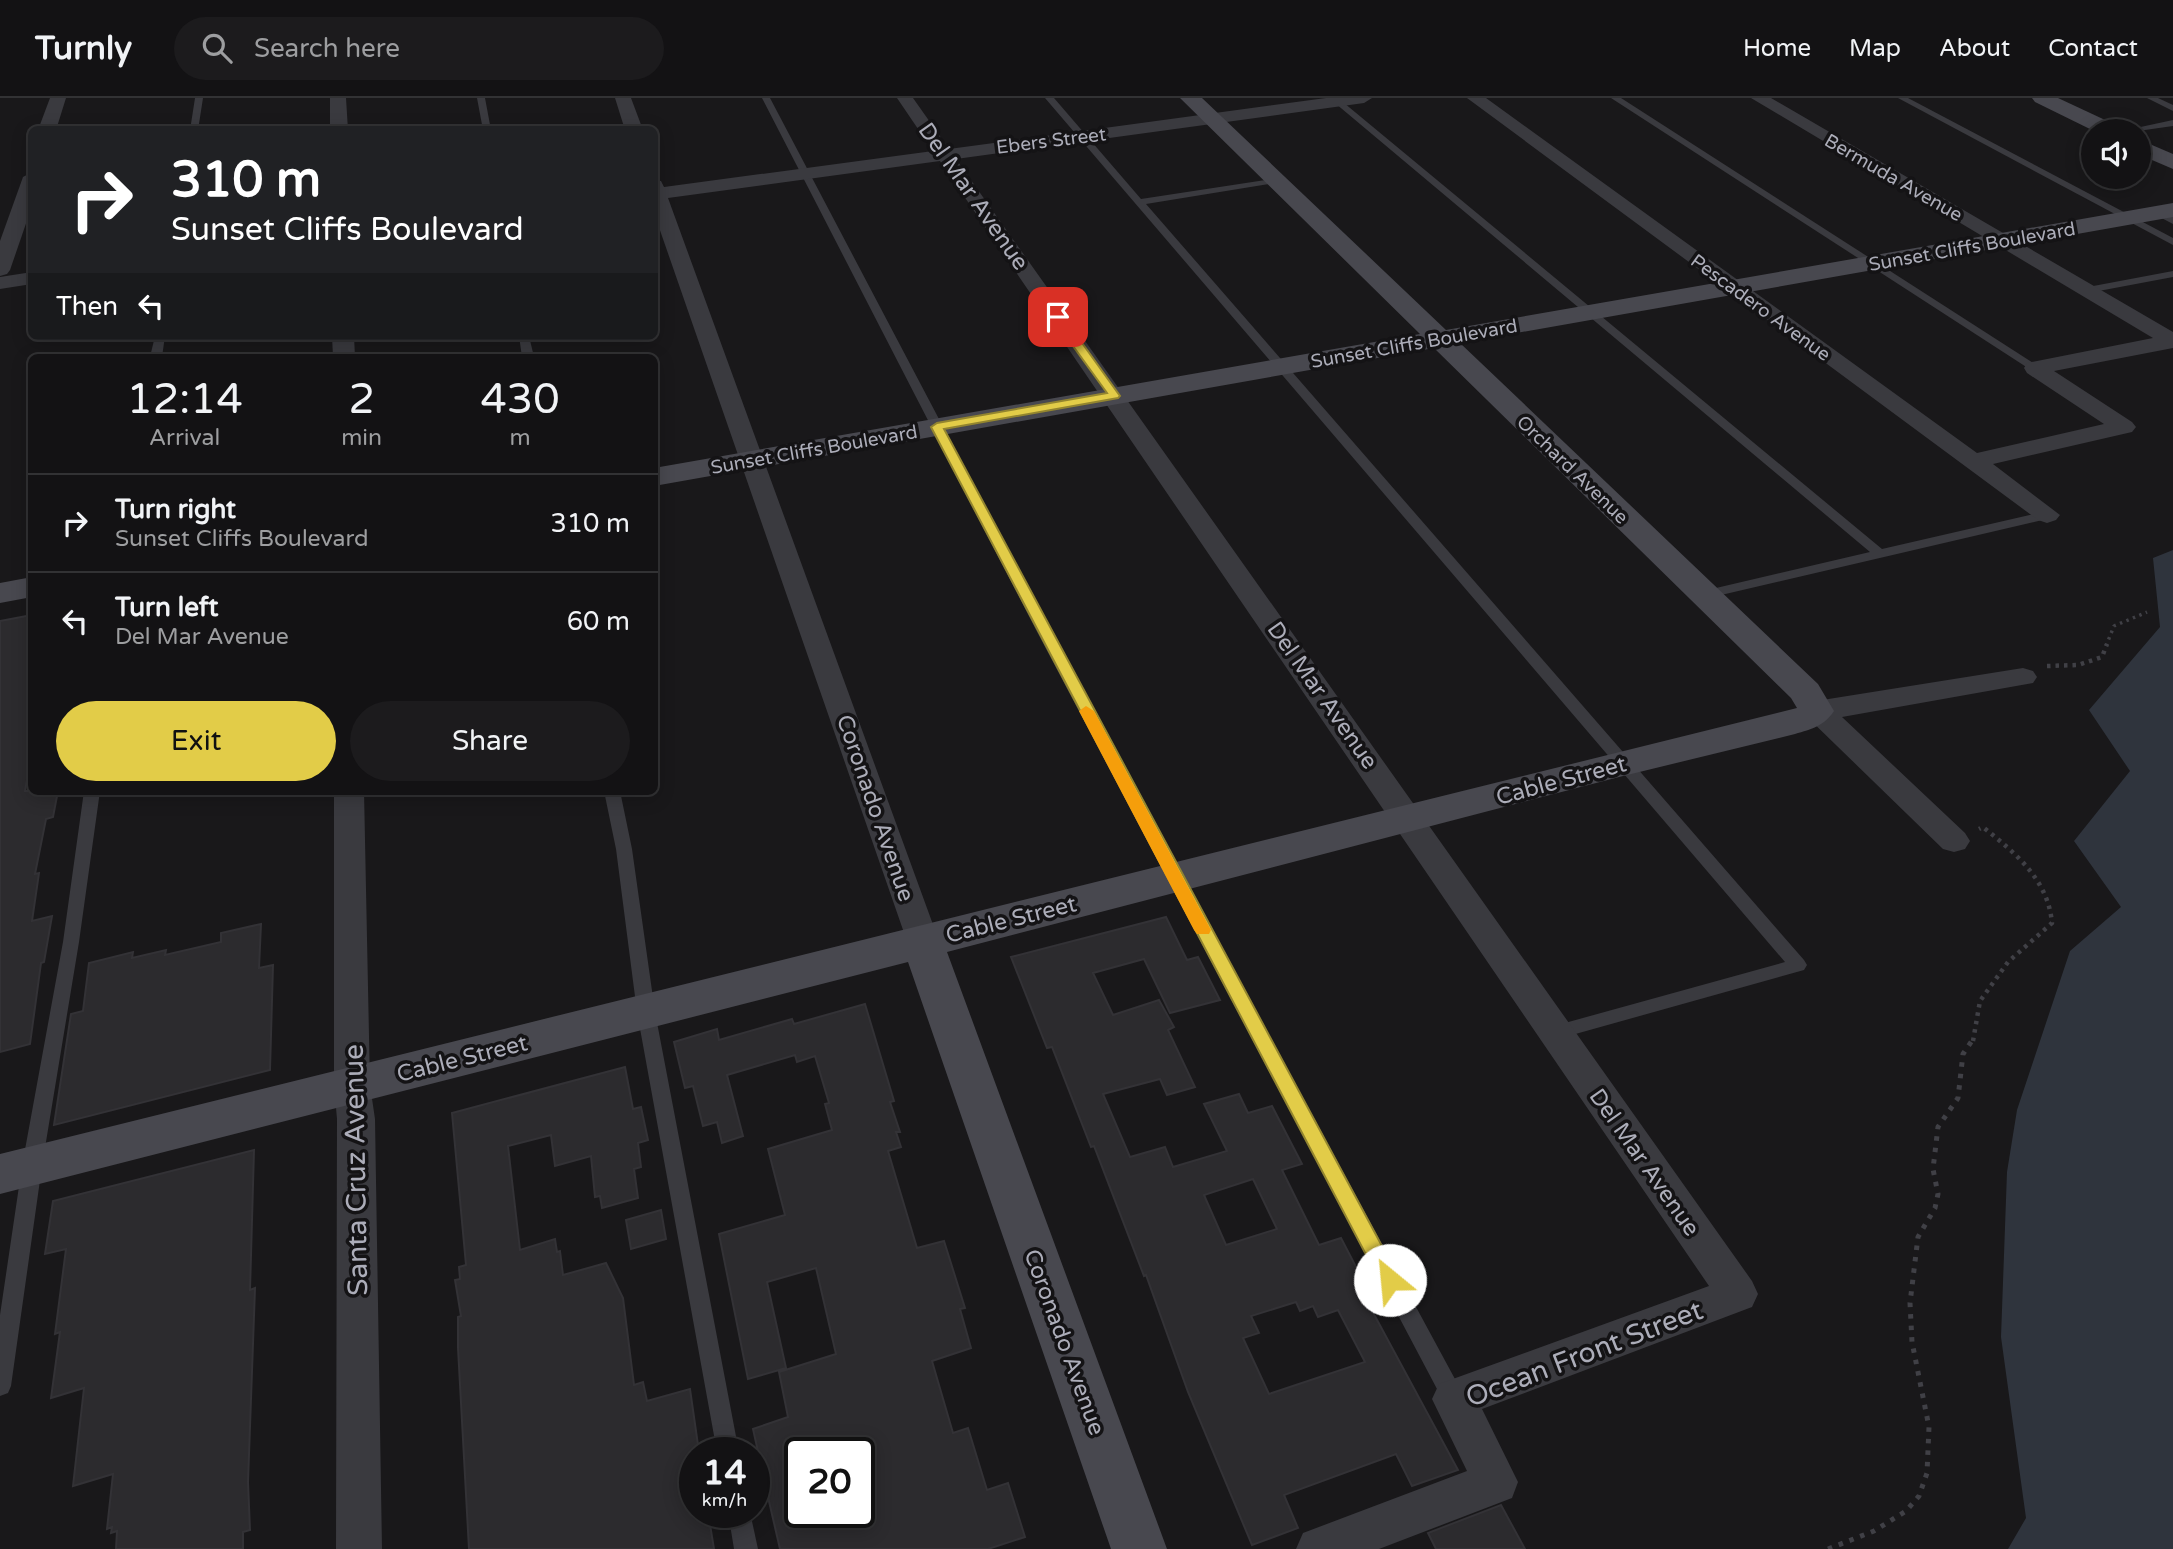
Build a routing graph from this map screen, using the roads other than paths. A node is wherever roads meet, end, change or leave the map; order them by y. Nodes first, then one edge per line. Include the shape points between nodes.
1 (58, 98) edge
2 (199, 98) edge
3 (338, 98) edge
4 (481, 98) edge
5 (623, 98) edge
6 (766, 98) edge
7 (905, 98) edge
8 (1049, 98) edge
9 (1190, 98) edge
10 (1364, 98) edge
11 (1475, 98) edge
12 (1615, 98) edge
13 (1759, 98) edge
14 (1902, 98) edge
15 (2042, 98) edge
16 (2151, 98) edge
17 (1335, 100) edge
18 (2173, 108) edge
19 (1212, 119) junction
20 (2085, 119) edge
21 (2173, 123) edge
22 (48, 126) edge
23 (195, 126) edge
24 (339, 126) edge
25 (486, 126) edge
26 (634, 126) edge
27 (2151, 127) edge
28 (1081, 136) junction
29 (2151, 151) edge
30 (944, 154) junction
31 (2173, 162) edge
32 (807, 174) junction
33 (1275, 180) junction
34 (28, 189) edge
35 (658, 191) edge
36 (658, 199) edge
37 (1140, 202) junction
38 (2167, 214) edge
39 (2127, 218) junction
40 (2003, 240) junction
41 (2173, 242) edge
42 (1871, 264) junction
43 (0, 270) edge
44 (2173, 274) edge
45 (28, 278) edge
46 (0, 282) edge
47 (1733, 287) junction
48 (2088, 290) junction
49 (1591, 312) junction
50 (1437, 338) junction
51 (2173, 341) edge
52 (1279, 367) junction
53 (2035, 368) junction
54 (1114, 396) junction
55 (937, 427) junction
56 (752, 459) junction
57 (1974, 461) junction
58 (658, 476) edge
59 (2047, 514) joint
60 (1881, 555) junction
61 (28, 588) edge
62 (0, 593) edge
63 (1703, 595) junction
64 (2023, 677) road end
65 (1816, 710) junction
66 (1623, 763) junction
67 (91, 795) edge
68 (349, 795) edge
69 (613, 795) edge
70 (1409, 820) junction
71 (1954, 841) dead end
72 (1175, 878) junction
73 (922, 941) junction
74 (646, 1012) junction
75 (1554, 1034) junction
76 (352, 1085) junction
77 (16, 1170) edge
78 (1738, 1294) joint
79 (0, 1386) edge
80 (1454, 1399) junction
81 (725, 1437) edge
82 (742, 1528) edge
83 (359, 1549) edge
84 (746, 1549) edge
85 (1139, 1549) edge
86 (1320, 1549) edge

1 - 22 street
2 - 23 lane
3 - 24 street
4 - 25 lane
5 - 26 street
6 - 32 lane
7 - 30 street, Del Mar Avenue
8 - 28 lane
9 - 19 street, Orchard Avenue
10 - 17 street, Ebers Street
11 - 47 street, Pescadero Avenue
12 - 42 lane
13 - 40 street, Bermuda Avenue
14 - 39 lane
15 - 20 street
16 - 18 lane
17 - 19 street, Ebers Street
17 - 49 lane
19 - 28 street, Ebers Street
19 - 33 street, Orchard Avenue
21 - 27 lane
28 - 30 street, Ebers Street
28 - 37 lane
29 - 31 street
30 - 32 street, Ebers Street
30 - 54 street, Del Mar Avenue
32 - 35 street, Ebers Street
32 - 55 lane
33 - 37 lane
33 - 50 street, Orchard Avenue
34 - 43 street
36 - 56 street, Coronado Avenue
37 - 52 lane
38 - 39 street, Sunset Cliffs Boulevard
39 - 40 street, Sunset Cliffs Boulevard
39 - 41 lane
40 - 42 street, Sunset Cliffs Boulevard
40 - 48 street, Bermuda Avenue
42 - 47 street, Sunset Cliffs Boulevard
42 - 53 lane
44 - 48 lane
45 - 46 street
47 - 49 street, Sunset Cliffs Boulevard
47 - 57 street, Pescadero Avenue
48 - 51 street, Bermuda Avenue
49 - 50 street, Sunset Cliffs Boulevard
49 - 60 lane
50 - 52 street, Sunset Cliffs Boulevard
50 - 63 street, Orchard Avenue
51 - 53 street
52 - 54 street, Sunset Cliffs Boulevard
52 - 66 lane
53 - 57 street via 2124,427
54 - 55 street, Sunset Cliffs Boulevard
54 - 70 street, Del Mar Avenue
55 - 56 street, Sunset Cliffs Boulevard
55 - 72 lane
56 - 58 street, Sunset Cliffs Boulevard
56 - 73 street, Coronado Avenue
57 - 59 street, Pescadero Avenue
59 - 60 lane
60 - 63 lane
61 - 62 street
63 - 65 street, Orchard Avenue via 1806,692
64 - 65 street, Cable Street
65 - 66 street, Cable Street via 1795,722
65 - 71 street, Orchard Avenue
66 - 70 street, Cable Street
66 - 75 lane via 1798,965
67 - 77 lane via 71,942
68 - 76 street, Santa Cruz Avenue
69 - 74 lane
70 - 72 street, Cable Street
70 - 75 street, Del Mar Avenue
72 - 73 street, Cable Street
72 - 80 lane
73 - 74 street, Cable Street
73 - 85 street, Coronado Avenue
74 - 76 street, Cable Street
74 - 81 lane
75 - 78 street, Del Mar Avenue
76 - 77 street, Cable Street
76 - 83 street, Santa Cruz Avenue
77 - 79 lane
78 - 80 street, Ocean Front Street
80 - 86 street, Ocean Front Street via 1496,1482
82 - 84 lane

